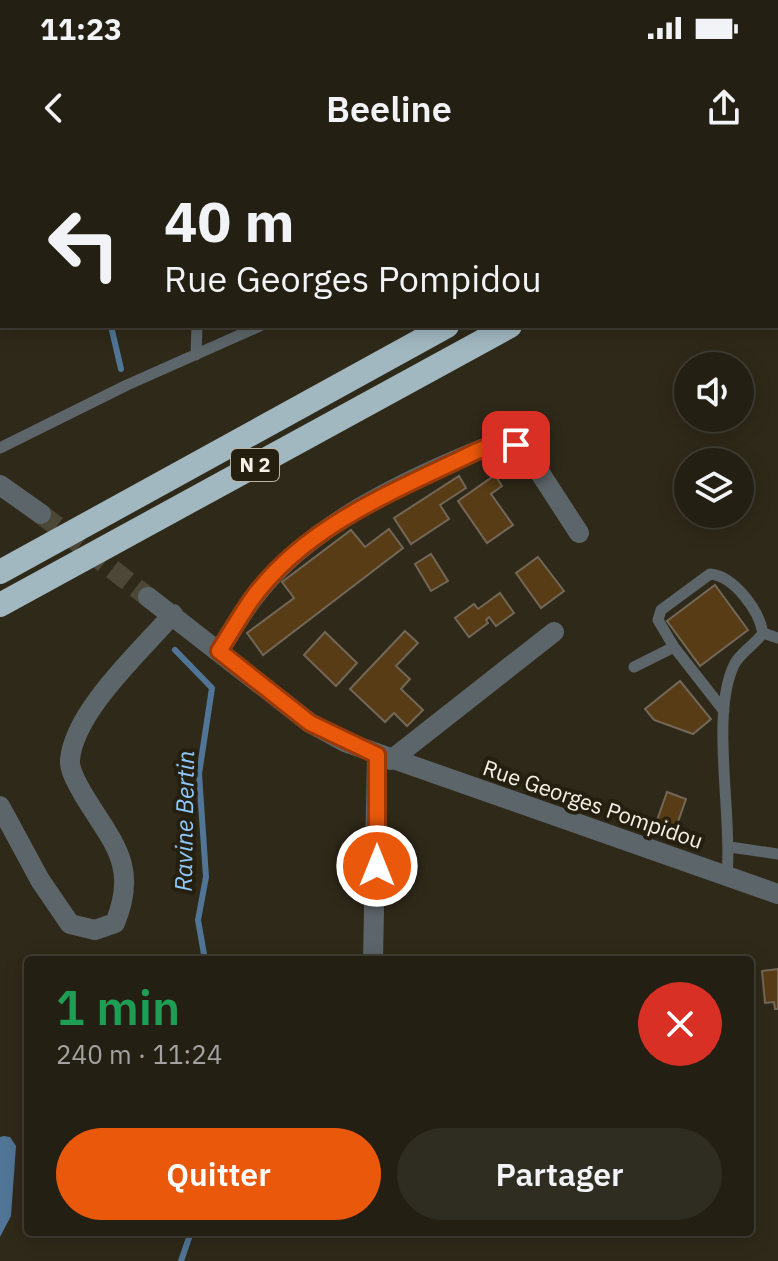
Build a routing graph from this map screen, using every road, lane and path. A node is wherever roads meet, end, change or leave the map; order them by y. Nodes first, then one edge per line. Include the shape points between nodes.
1 (197, 328) edge
2 (256, 328) edge
3 (443, 328) edge
4 (506, 328) edge
5 (196, 355) junction
6 (0, 448) edge
7 (0, 485) edge
8 (41, 514) tunnel mouth
9 (579, 533) dead end
10 (0, 572) edge
11 (148, 597) tunnel mouth
12 (0, 605) edge
13 (173, 614) junction
14 (554, 632) dead end
15 (763, 633) junction
16 (778, 638) edge
17 (674, 647) junction
18 (219, 651) junction
19 (634, 667) dead end
20 (724, 711) junction
21 (384, 757) junction
22 (0, 806) edge
23 (730, 847) junction
24 (778, 854) edge
25 (727, 876) junction
26 (778, 894) edge
27 (373, 956) edge

1 - 5 lane
2 - 5 lane
3 - 10 highway, N 2
4 - 12 highway, N 2
5 - 6 lane
7 - 8 street
9 - 18 street via 529,456 516,445 497,443 340,518 253,598
11 - 13 street, Rue Georges Pompidou
13 - 18 street, Rue Georges Pompidou
13 - 22 street via 91,712 70,762 79,788 125,865 124,902 115,923 95,930 70,924
14 - 21 street
15 - 16 lane
15 - 17 lane via 761,620 731,581 710,574 661,610 658,620
15 - 20 lane via 732,669
17 - 19 lane
17 - 20 lane
18 - 21 street, Rue Georges Pompidou via 310,723
20 - 23 lane
21 - 25 street, Rue Georges Pompidou
21 - 27 street
23 - 24 lane
23 - 25 lane
25 - 26 street, Rue Georges Pompidou

